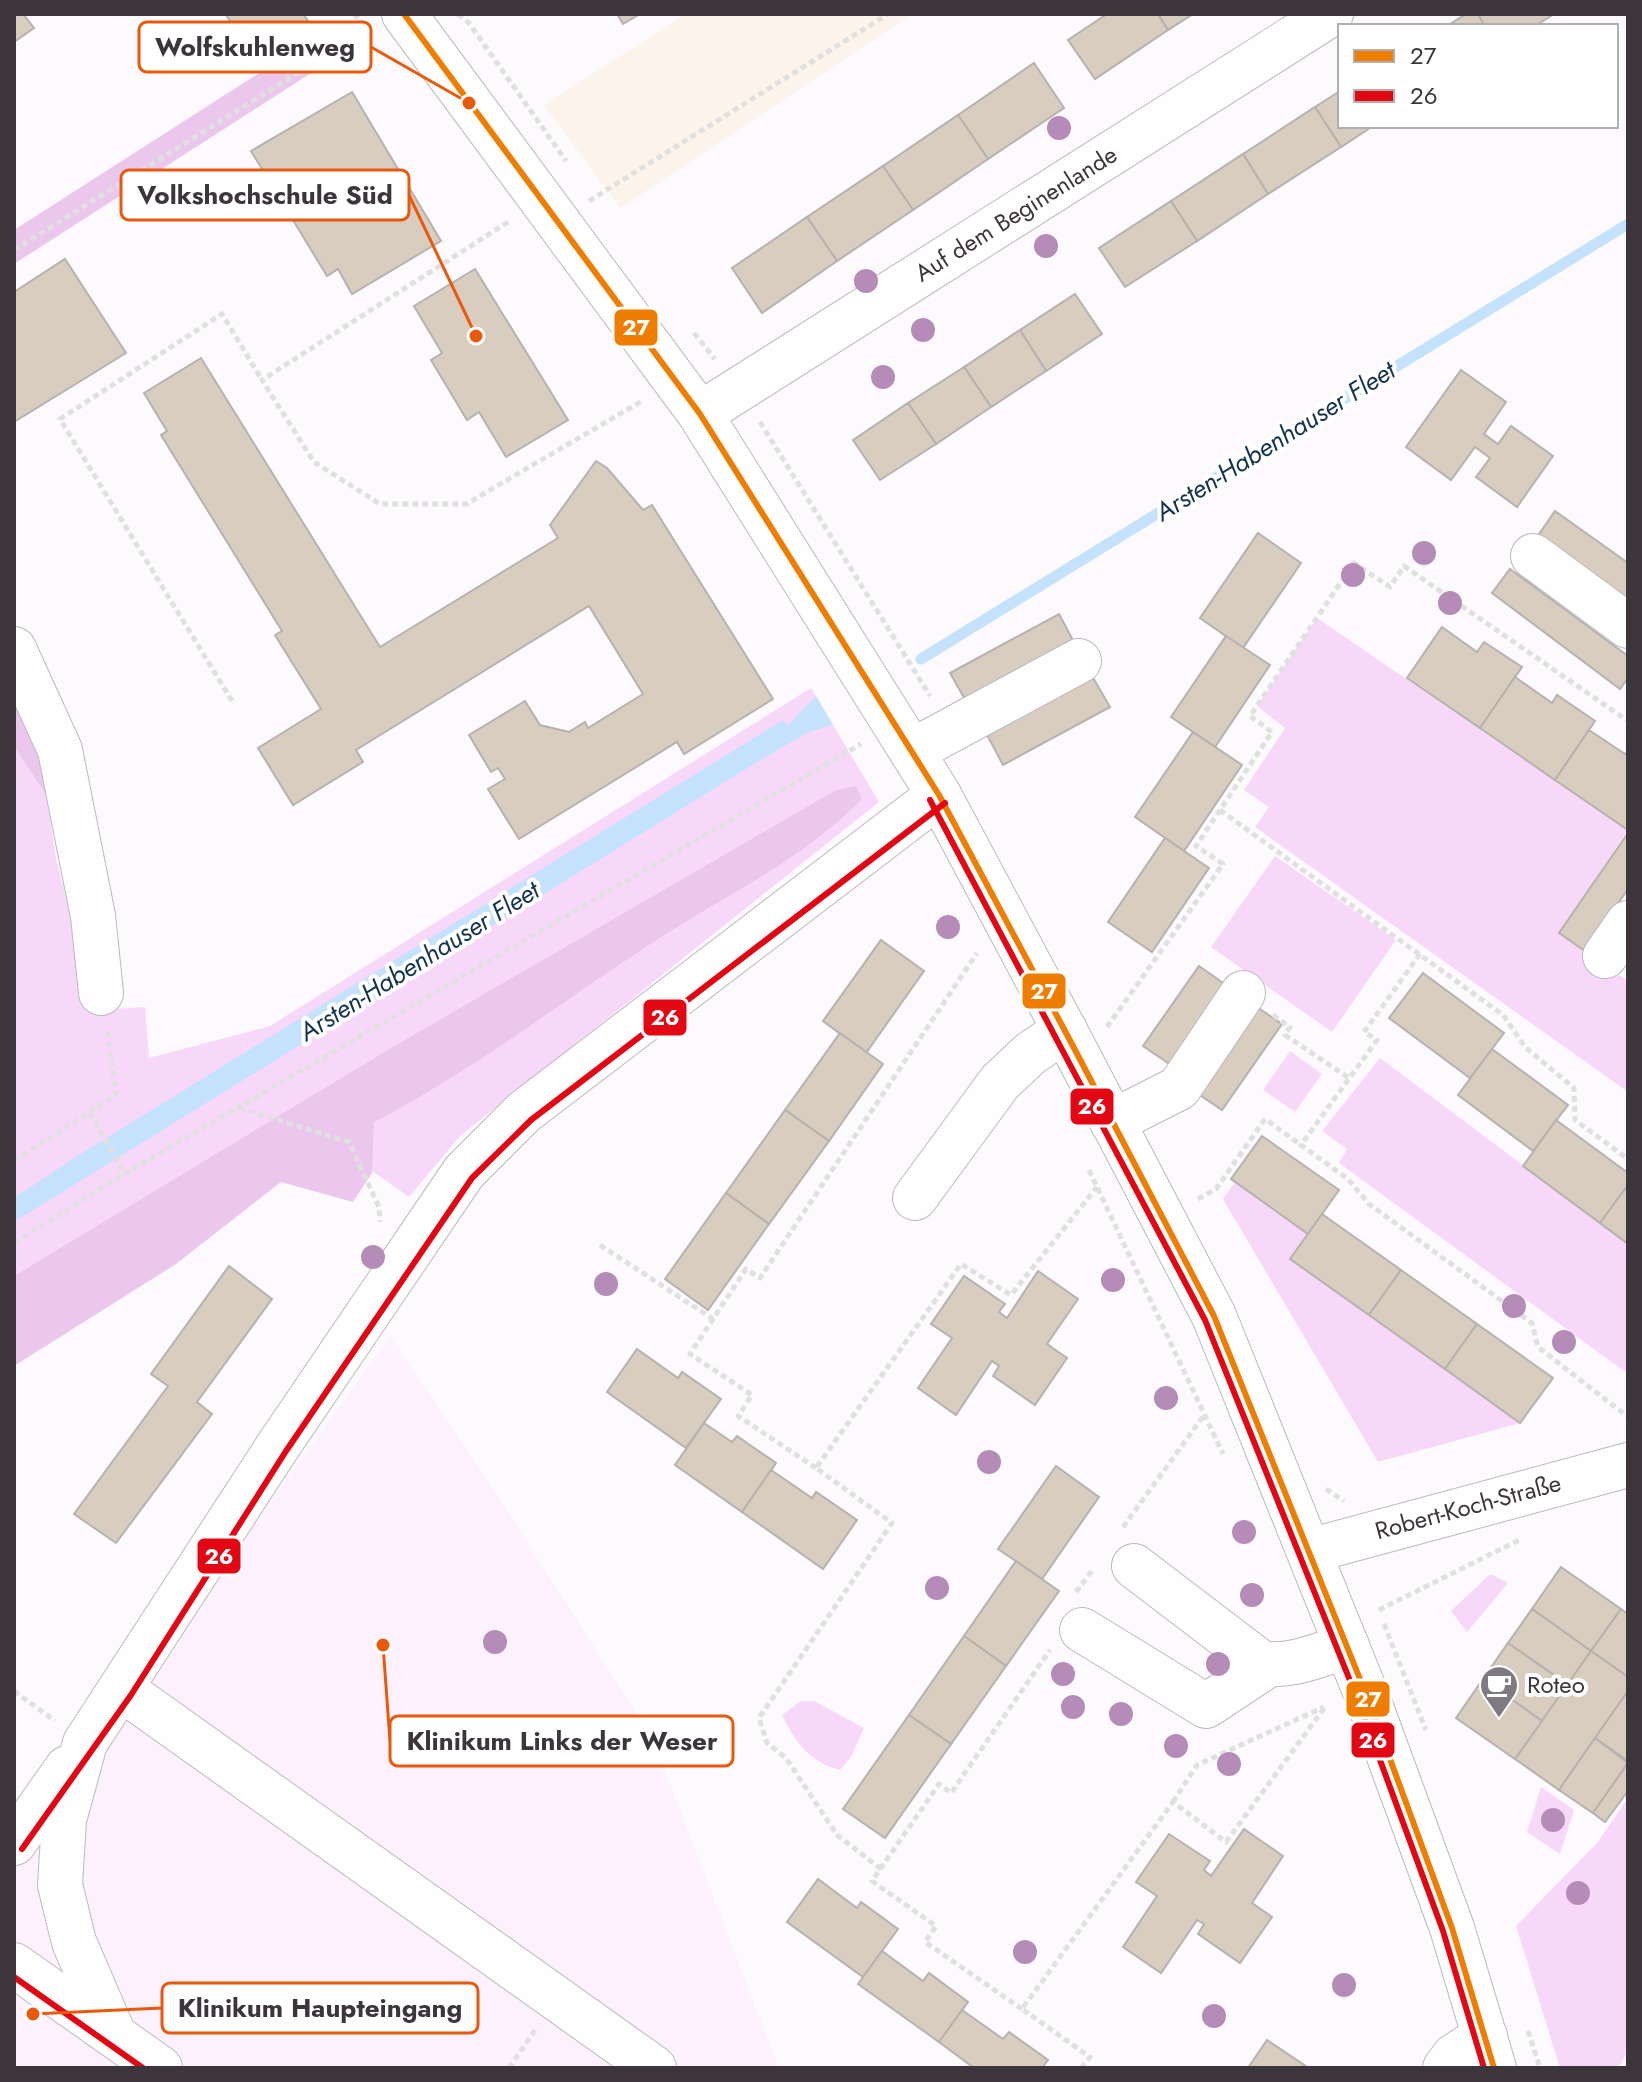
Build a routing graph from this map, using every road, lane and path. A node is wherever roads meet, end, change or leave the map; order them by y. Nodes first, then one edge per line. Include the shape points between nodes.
1 (354, 14) edge
2 (888, 14) edge
3 (1331, 14) edge
4 (383, 29) edge
5 (500, 209) dead end
6 (533, 219) junction
7 (14, 250) edge
8 (710, 353) dead end
9 (262, 380) junction
10 (633, 388) dead end
11 (667, 402) junction
12 (1533, 556) dead end
13 (1628, 626) edge
14 (14, 649) edge
15 (1079, 661) dead end
16 (232, 701) dead end
17 (1628, 721) edge
18 (878, 740) junction
19 (939, 795) junction
20 (1220, 810) junction
21 (971, 939) dead end
22 (978, 953) junction
23 (1420, 954) junction
24 (984, 965) dead end
25 (101, 993) joint
26 (1243, 993) joint
27 (1069, 1038) junction
28 (1349, 1078) junction
29 (238, 1107) junction
30 (90, 1113) junction
31 (1112, 1122) junction
32 (1301, 1145) junction
33 (1083, 1159) dead end
34 (1628, 1159) edge
35 (14, 1161) edge
36 (124, 1173) junction
37 (1097, 1187) junction
38 (915, 1198) dead end
39 (1163, 1220) junction
40 (14, 1243) edge
41 (600, 1245) dead end
42 (386, 1286) junction
43 (713, 1319) junction
44 (1205, 1414) junction
45 (1628, 1417) edge
46 (1628, 1465) edge
47 (816, 1468) junction
48 (1229, 1468) dead end
49 (1309, 1551) junction
50 (1117, 1554) junction
51 (1071, 1621) junction
52 (1307, 1656) junction
53 (123, 1690) junction
54 (14, 1691) edge
55 (1326, 1710) junction
56 (85, 1743) junction
57 (1173, 1802) junction
58 (14, 1843) edge
59 (881, 1869) junction
60 (14, 1965) edge
61 (1022, 2009) junction
62 (114, 2035) junction
63 (1489, 2052) edge
64 (160, 2068) edge
65 (654, 2068) edge
66 (1081, 2068) edge
67 (1445, 2068) edge

1 - 4 path
2 - 6 path via 667,149
3 - 11 street, Auf dem Beginenlande
4 - 6 street
4 - 7 path
5 - 6 path
6 - 9 path
6 - 11 street
8 - 11 path
9 - 11 path via 314,462 380,504 466,504
9 - 16 path via 222,314 60,419
10 - 11 path
11 - 18 street
12 - 13 street
14 - 25 street via 60,750 93,916
15 - 18 street
17 - 20 path via 1404,566 1390,587 1354,563 1250,716 1272,732
18 - 19 street
18 - 29 path
19 - 27 street
19 - 42 street via 524,1112 464,1172
20 - 23 path
20 - 27 path via 1196,846 1223,864 1109,1026
21 - 22 path
22 - 24 path
22 - 43 path via 760,1278 746,1269
23 - 28 path via 1364,1032 1377,1040
23 - 34 path via 1503,1015 1525,1047 1574,1088 1575,1120
25 - 30 path via 116,1095
26 - 28 path via 1290,1027 1285,1035
26 - 31 street via 1179,1088
27 - 31 street
27 - 38 street via 1000,1082
28 - 32 path
29 - 36 path
29 - 42 path via 349,1142 379,1207
30 - 35 path
30 - 36 path
31 - 39 street
32 - 39 path via 1265,1119 1216,1189
32 - 45 path via 1348,1179 1369,1204 1532,1323 1538,1347
33 - 37 path
36 - 40 path
37 - 44 path
37 - 47 path via 1011,1295 961,1264
39 - 49 street via 1214,1316
41 - 43 path
42 - 53 street
43 - 47 path via 690,1354 752,1395 738,1416
44 - 48 path
44 - 50 path
46 - 49 street, Robert-Koch-Straße
47 - 59 path via 892,1523 759,1718 767,1743 786,1758 837,1835
49 - 52 street
50 - 51 path
50 - 52 street via 1251,1656
51 - 52 street via 1206,1706
51 - 59 path via 951,1793 939,1784
52 - 55 path
52 - 63 street via 1452,1928
53 - 56 street
53 - 65 street
54 - 56 path
55 - 57 path via 1197,1765
55 - 57 path via 1226,1842
56 - 58 street
56 - 62 street via 64,1820 60,1885 74,1942
57 - 61 path
59 - 61 path via 872,1881 936,1926 925,1942
60 - 62 street
61 - 66 path via 1090,2057
62 - 64 street
63 - 67 street via 1454,2056

